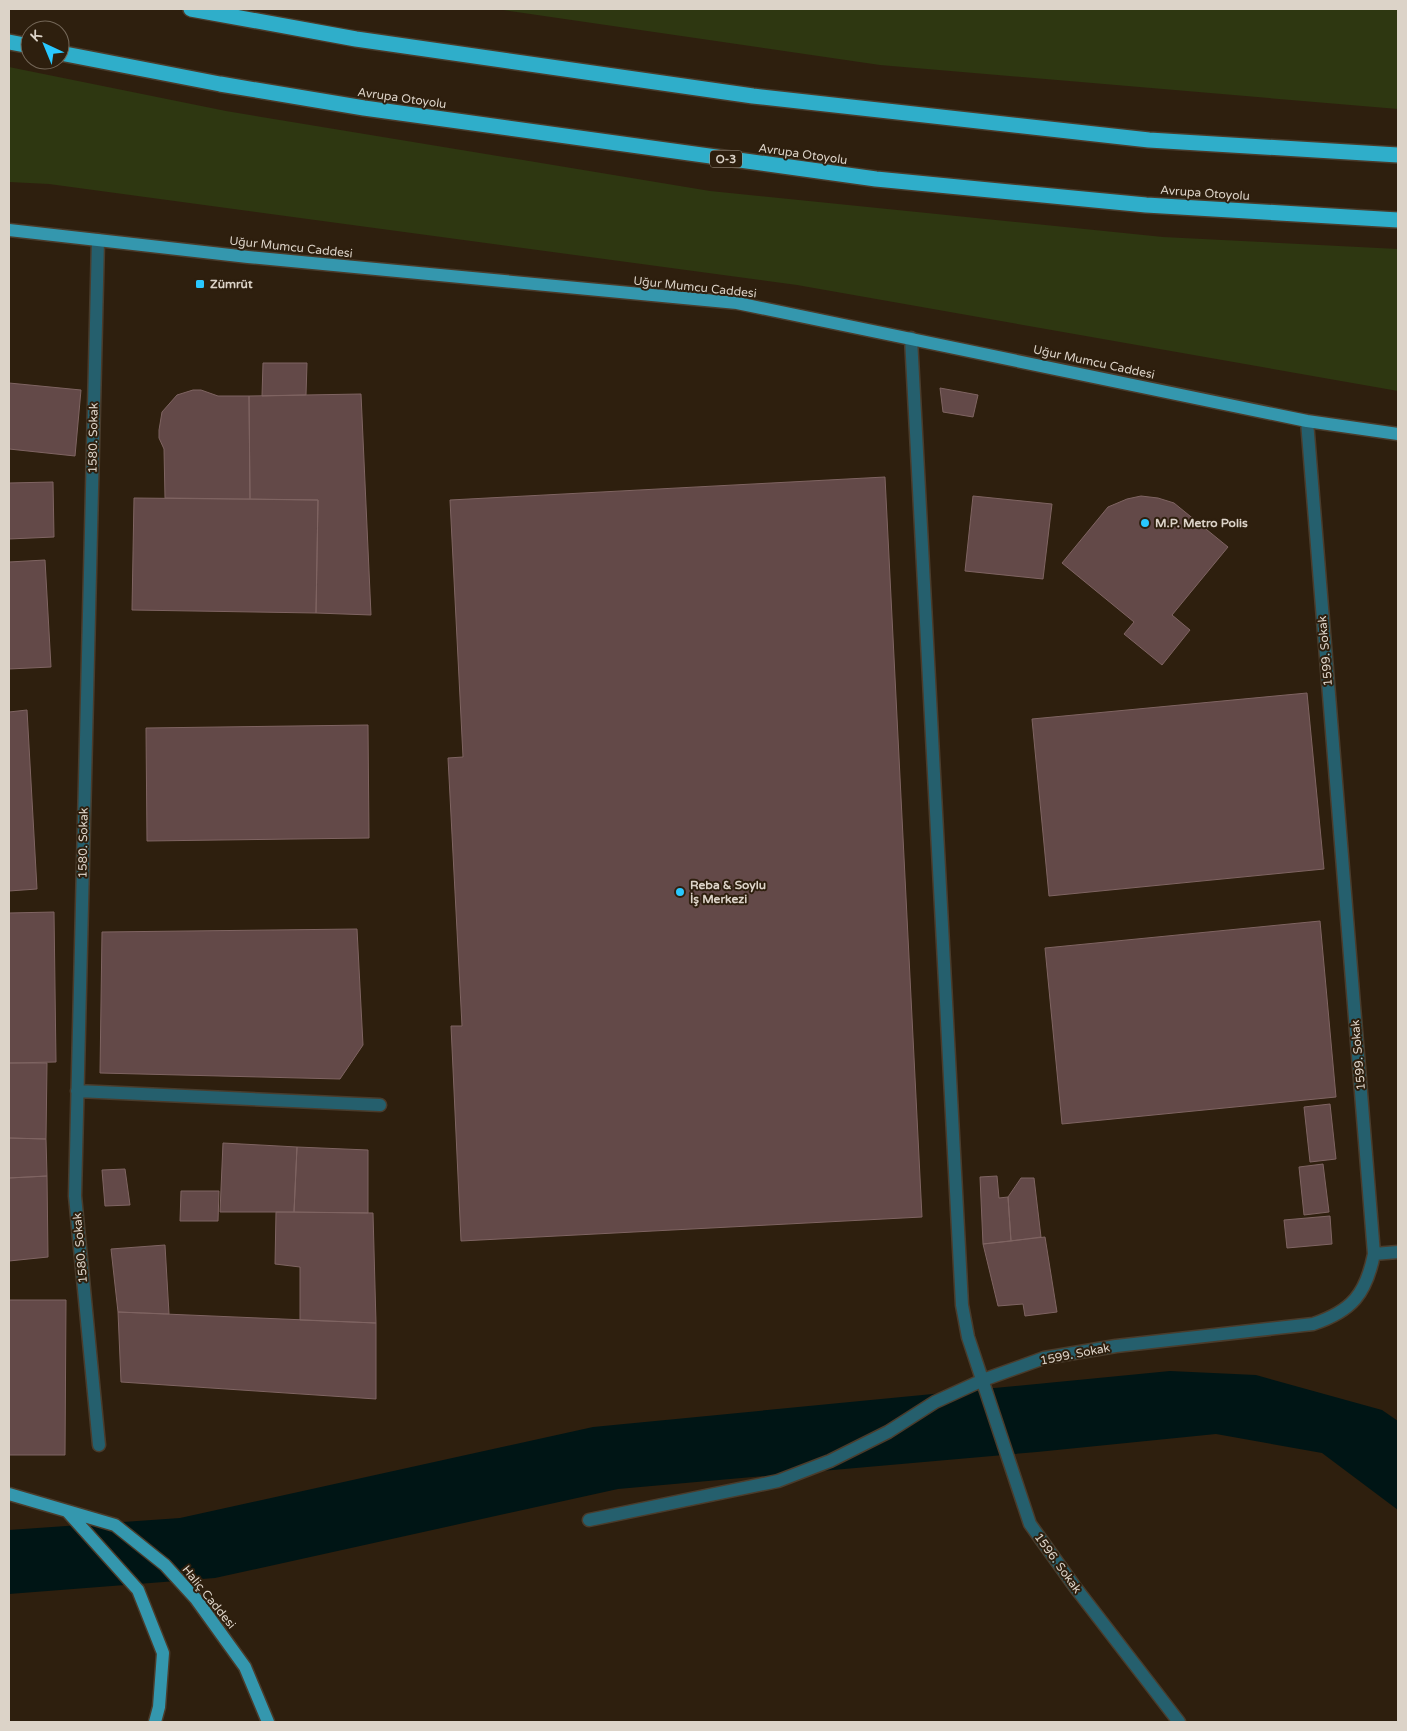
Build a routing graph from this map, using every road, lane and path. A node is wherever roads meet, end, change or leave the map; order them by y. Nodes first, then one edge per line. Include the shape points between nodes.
1 (191, 9) edge
2 (70, 55) edge
3 (1398, 155) edge
4 (1398, 220) edge
5 (9, 230) edge
6 (98, 240) junction
7 (911, 338) junction
8 (1307, 421) junction
9 (1398, 434) edge
10 (77, 1091) junction
11 (380, 1104) dead end
12 (1398, 1252) edge
13 (1374, 1254) junction
14 (983, 1380) junction
15 (99, 1445) dead end
16 (9, 1494) edge
17 (67, 1511) junction
18 (589, 1520) dead end
19 (155, 1722) edge
20 (268, 1722) edge
21 (1179, 1722) edge

1 - 3 highway via 366,41 782,100 1149,140
2 - 4 highway, Avrupa Otoyolu / O-3 via 364,108 876,179 1146,205
5 - 6 main road, Uğur Mumcu Caddesi
6 - 7 main road, Uğur Mumcu Caddesi via 738,304
6 - 10 street, 1580. Sokak
7 - 8 main road, Uğur Mumcu Caddesi
7 - 14 street, 1596. Sokak via 962,1305 968,1337
8 - 9 main road, Uğur Mumcu Caddesi
8 - 13 street, 1599. Sokak
10 - 11 street
10 - 15 street, 1580. Sokak via 75,1196
12 - 13 street
13 - 14 street, 1599. Sokak via 1363,1289 1350,1305 1333,1317 1313,1324 1116,1346 1044,1358
14 - 18 street, 1599. Sokak via 935,1402 888,1432 830,1461 778,1481
14 - 21 street, 1596. Sokak via 1030,1524
16 - 17 main road, Haliç Caddesi
17 - 19 main road via 138,1590 163,1654
17 - 20 main road, Haliç Caddesi via 115,1525 165,1566 196,1599 245,1667

